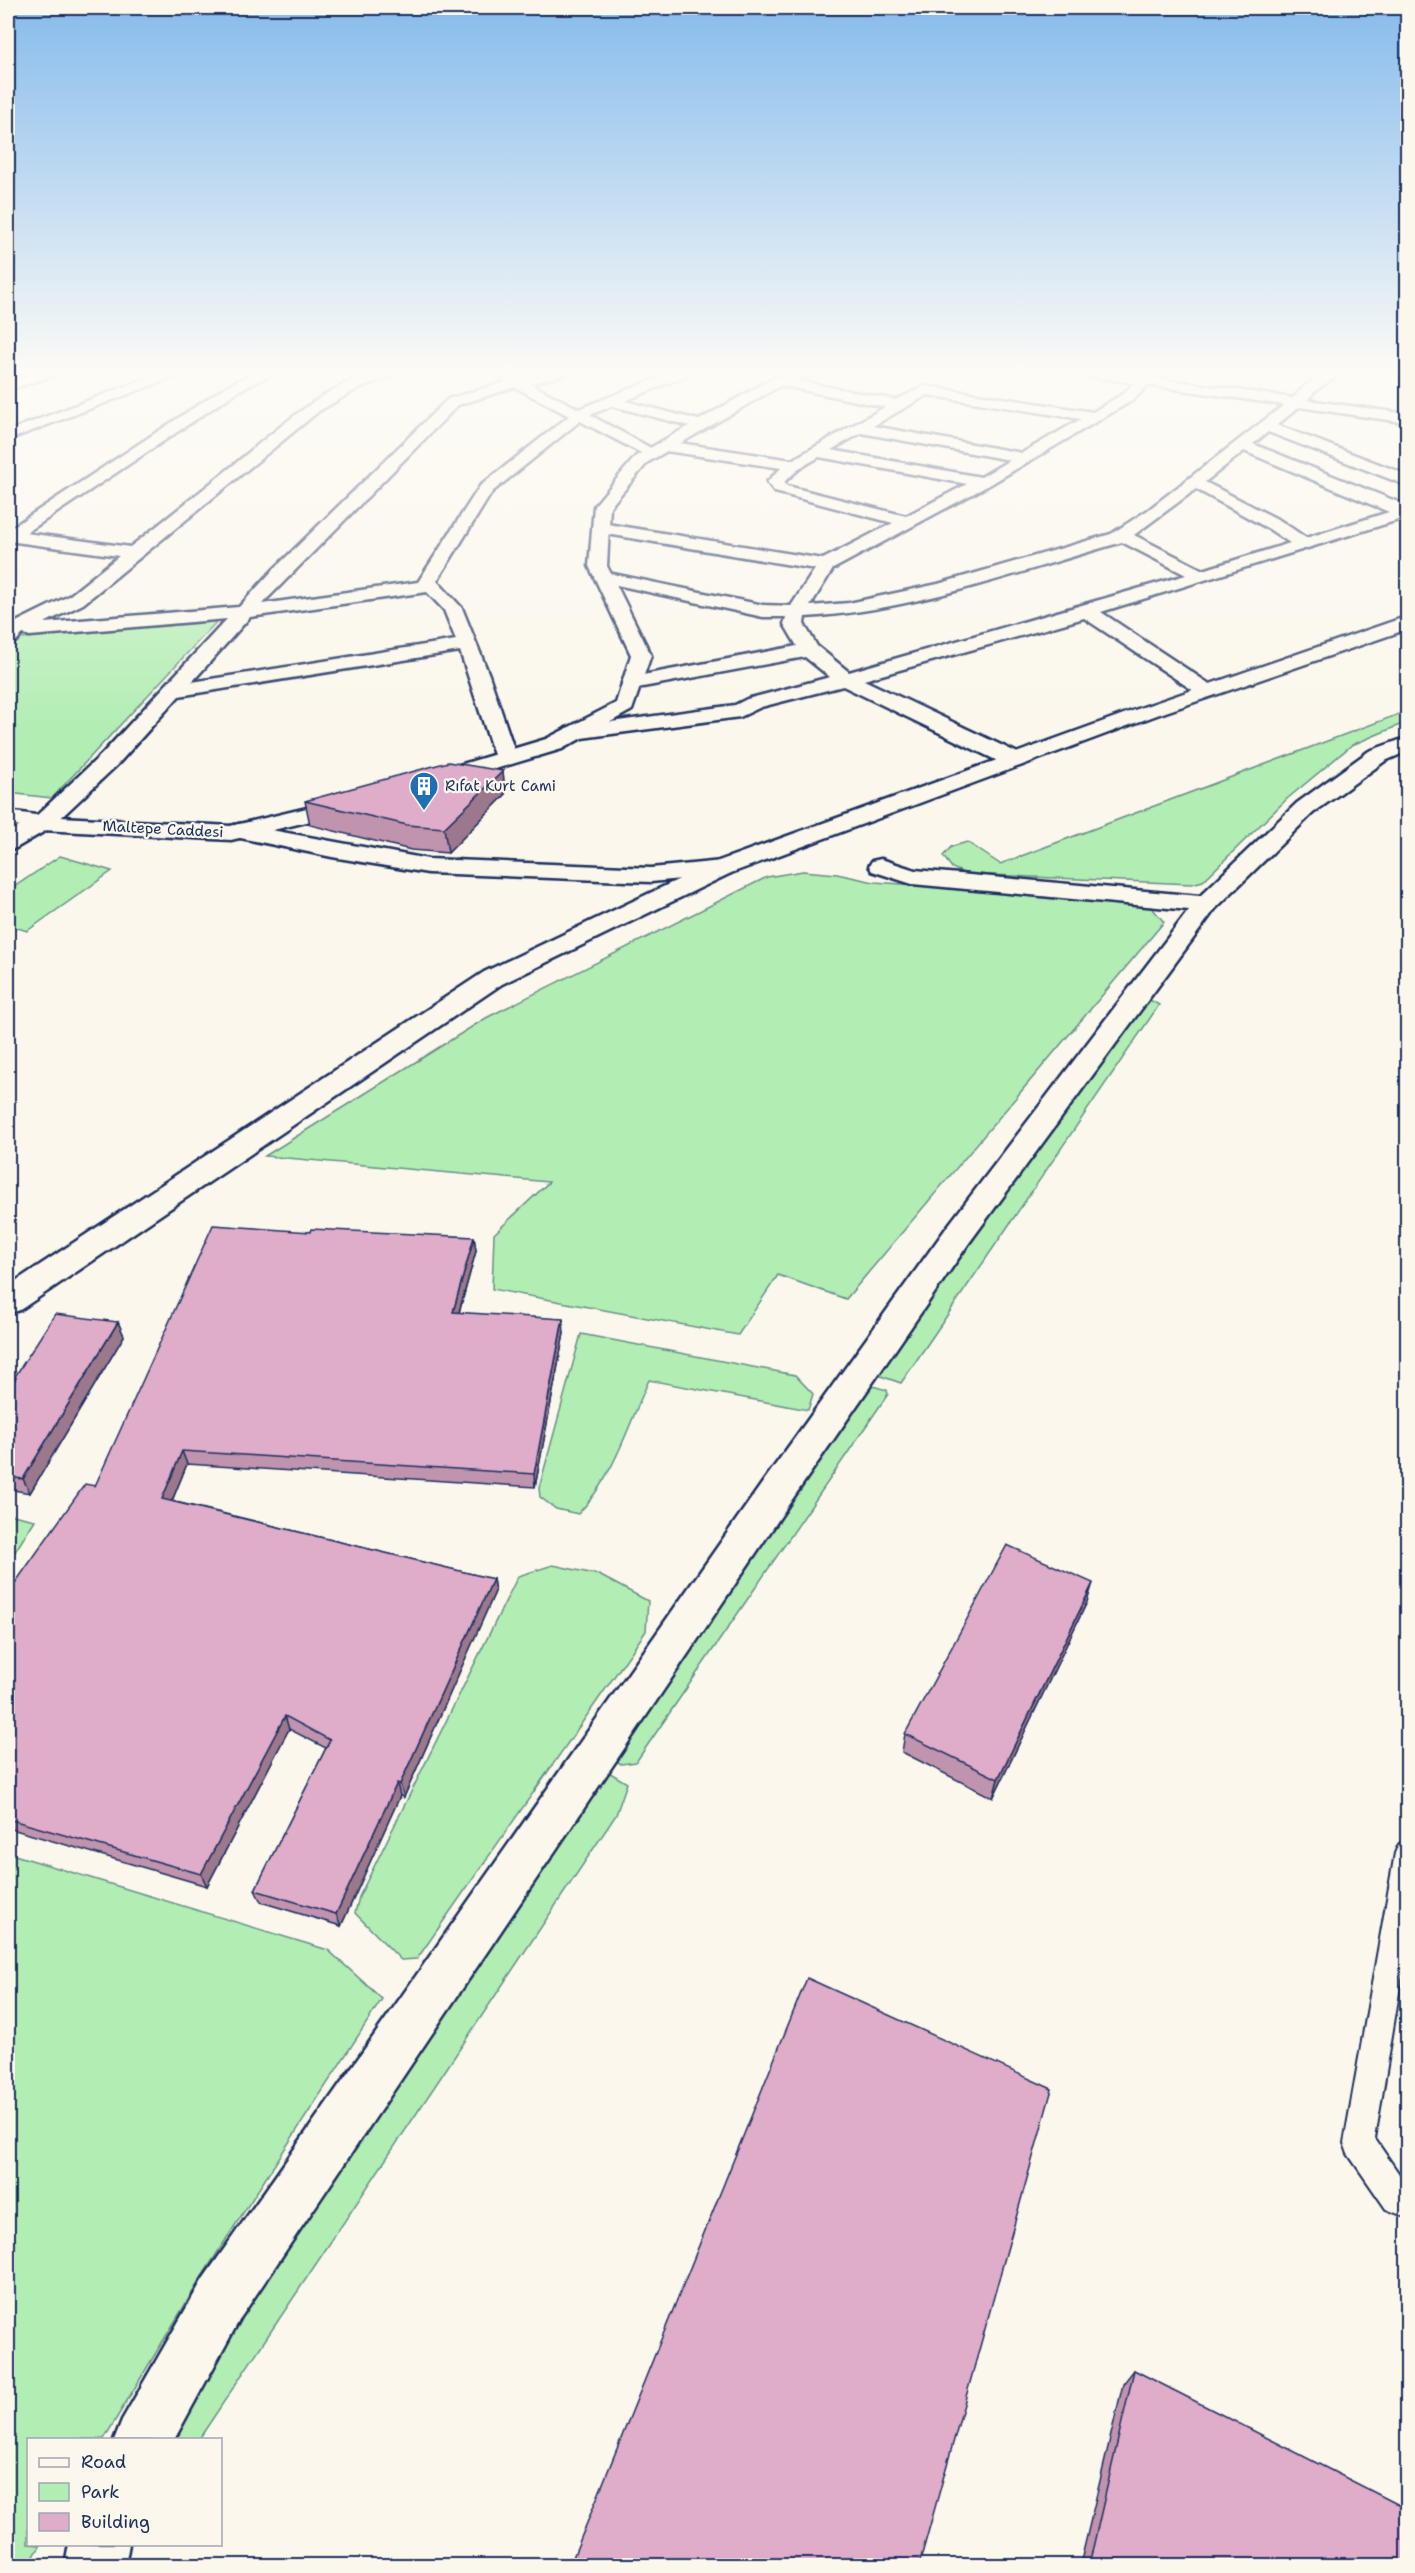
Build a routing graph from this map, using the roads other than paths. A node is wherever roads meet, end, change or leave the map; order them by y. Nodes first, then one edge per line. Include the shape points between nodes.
1 (77, 491) edge
2 (210, 491) edge
3 (363, 491) edge
4 (485, 491) edge
5 (615, 491) edge
6 (789, 491) edge
7 (966, 491) edge
8 (1183, 491) edge
9 (1211, 491) edge
10 (1357, 491) edge
11 (1406, 511) edge
12 (906, 521) junction
13 (601, 528) junction
14 (1121, 535) junction
15 (9, 536) edge
16 (1304, 544) junction
17 (133, 553) junction
18 (826, 565) junction
19 (603, 576) junction
20 (1201, 576) junction
21 (430, 586) junction
22 (1085, 610) junction
23 (244, 612) junction
24 (797, 612) junction
25 (1407, 622) edge
26 (10, 633) edge
27 (467, 644) junction
28 (809, 650) junction
29 (846, 679) junction
30 (632, 683) junction
31 (173, 691) junction
32 (1208, 691) junction
33 (574, 733) junction
34 (1407, 742) edge
35 (506, 758) junction
36 (1014, 760) junction
37 (415, 786) edge
38 (370, 800) edge
39 (8, 818) edge
40 (42, 823) junction
41 (239, 831) junction
42 (8, 843) edge
43 (881, 866) dead end
44 (722, 868) junction
45 (1206, 904) junction
46 (8, 1302) edge
47 (1407, 1853) edge
48 (1407, 2203) edge
49 (143, 2438) edge
50 (99, 2546) edge
51 (95, 2565) edge

1 - 15 street
2 - 17 street
3 - 23 street
4 - 21 street via 427,582
5 - 13 street via 602,506
6 - 12 street
7 - 12 street
8 - 14 street
9 - 16 street
10 - 11 street
11 - 16 street
12 - 18 street
13 - 18 street
13 - 19 street via 598,566
14 - 20 street
14 - 24 street via 942,589 849,609
15 - 17 street
16 - 20 street
17 - 26 street via 76,600
18 - 24 street
19 - 24 street via 763,611
19 - 30 street via 641,655
20 - 22 street
21 - 23 street
21 - 27 street via 453,608
22 - 29 street
22 - 32 street
23 - 26 street
23 - 31 street
24 - 28 street via 794,624
25 - 32 street
27 - 31 street
27 - 35 street
28 - 29 street
28 - 30 street
29 - 33 street via 754,703 740,711
29 - 36 street
30 - 33 street via 626,706
31 - 40 street via 110,759
32 - 36 street
33 - 35 street via 554,744
34 - 45 street via 1377,756 1305,808
35 - 37 street
36 - 44 street
38 - 41 street, Maltepe Caddesi
39 - 40 street, Maltepe Caddesi
40 - 41 street, Maltepe Caddesi
40 - 42 street
41 - 44 street via 428,866 651,875
43 - 45 street via 912,877
44 - 46 street via 493,978
45 - 49 street via 958,1235 776,1493 222,2298
47 - 48 lane via 1359,2143 1397,2198
50 - 51 street

